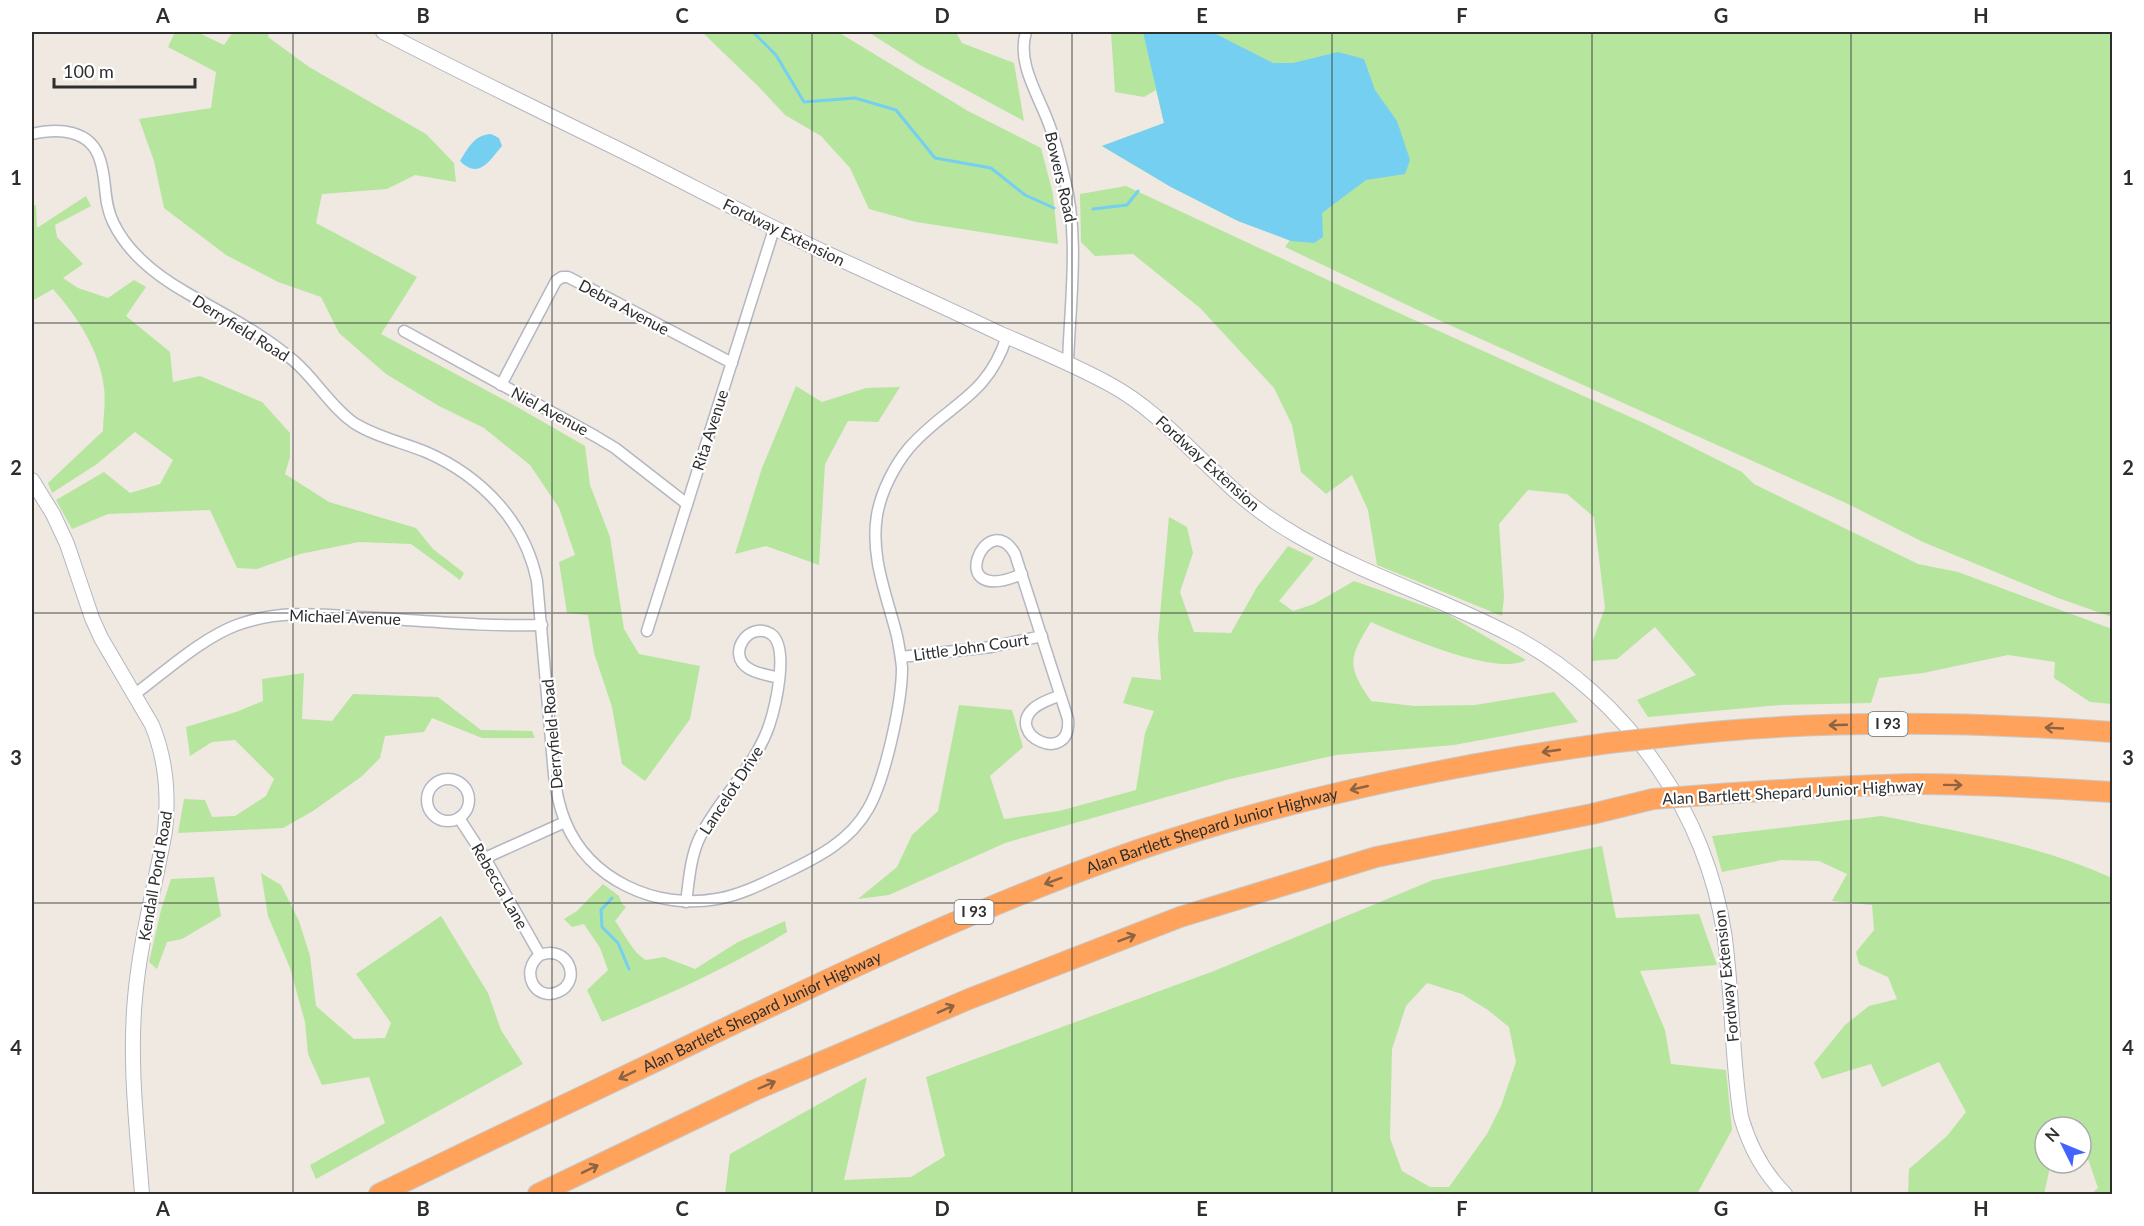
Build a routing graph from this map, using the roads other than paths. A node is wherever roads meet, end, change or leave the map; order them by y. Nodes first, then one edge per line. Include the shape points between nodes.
1 (383, 32) edge
2 (1026, 32) edge
3 (32, 134) edge
4 (774, 229) junction
5 (404, 331) dead end
6 (1006, 336) junction
7 (732, 363) junction
8 (1068, 363) junction
9 (501, 385) junction
10 (32, 480) edge
11 (687, 504) junction
12 (1022, 574) junction
13 (542, 625) junction
14 (646, 631) dead end
15 (1041, 636) junction
16 (901, 657) junction
17 (779, 678) junction
18 (135, 694) junction
19 (1060, 694) junction
20 (2112, 732) edge
21 (2112, 792) edge
22 (459, 818) dead end
23 (565, 822) junction
24 (485, 858) junction
25 (686, 902) junction
26 (540, 955) dead end
27 (142, 1194) edge
28 (379, 1194) edge
29 (538, 1194) edge
30 (1785, 1194) edge

1 - 4 street, Fordway Extension
2 - 8 street, Bowers Road via 1023,56 1050,127 1074,229
3 - 13 street, Derryfield Road via 69,131 88,141 100,159 113,224 155,273 275,346 356,424 438,458 490,495 515,525 530,552
4 - 6 street, Fordway Extension
4 - 7 street, Rita Avenue
5 - 9 street, Niel Avenue
6 - 8 street, Fordway Extension
6 - 16 street, Derryfield Road via 998,360 985,380 909,448 883,494 875,537 877,558
7 - 9 street, Debra Avenue via 567,277 556,281
7 - 11 street, Rita Avenue
8 - 30 street, Fordway Extension via 1110,384 1150,411 1238,494 1291,532 1349,563 1528,644 1590,689 1629,729 1680,803 1712,879 1728,965 1741,1117 1761,1167
9 - 11 street, Niel Avenue via 615,448
10 - 18 street, Kendall Pond Road via 67,544 101,638
11 - 14 street, Rita Avenue
12 - 12 street via 1013,550 1003,543 990,543 977,555 977,568 988,581 1001,582
12 - 15 street
13 - 18 street, Michael Avenue via 274,615 215,636
13 - 23 street, Derryfield Road via 554,775
15 - 16 street, Little John Court via 991,647
15 - 19 street
16 - 25 street, Derryfield Road via 899,697 880,781 867,811 849,833 808,862 751,889 718,899
17 - 17 street, Lancelot Drive via 776,639 761,631 748,634 739,648 743,664
17 - 25 street, Lancelot Drive via 772,715 759,749 698,841
18 - 27 street, Kendall Pond Road via 158,740 167,794 165,831 135,998 133,1064
19 - 19 street via 1038,705 1029,715 1029,732 1038,742 1056,742 1066,733 1068,719
20 -> 28 highway, Alan Bartlett Shepard Junior Highway / I 93, bridge via 1990,725 1788,727 1609,743 1470,764 1338,793 1196,832 983,909
29 -> 21 highway, Alan Bartlett Shepard Junior Highway, bridge via 755,1090 969,999 1180,917 1377,857 1653,800 1706,795 1916,784
22 - 24 street, Rebecca Lane
23 - 24 street
23 - 25 street, Derryfield Road via 591,860 612,877 650,896
24 - 26 street, Rebecca Lane

